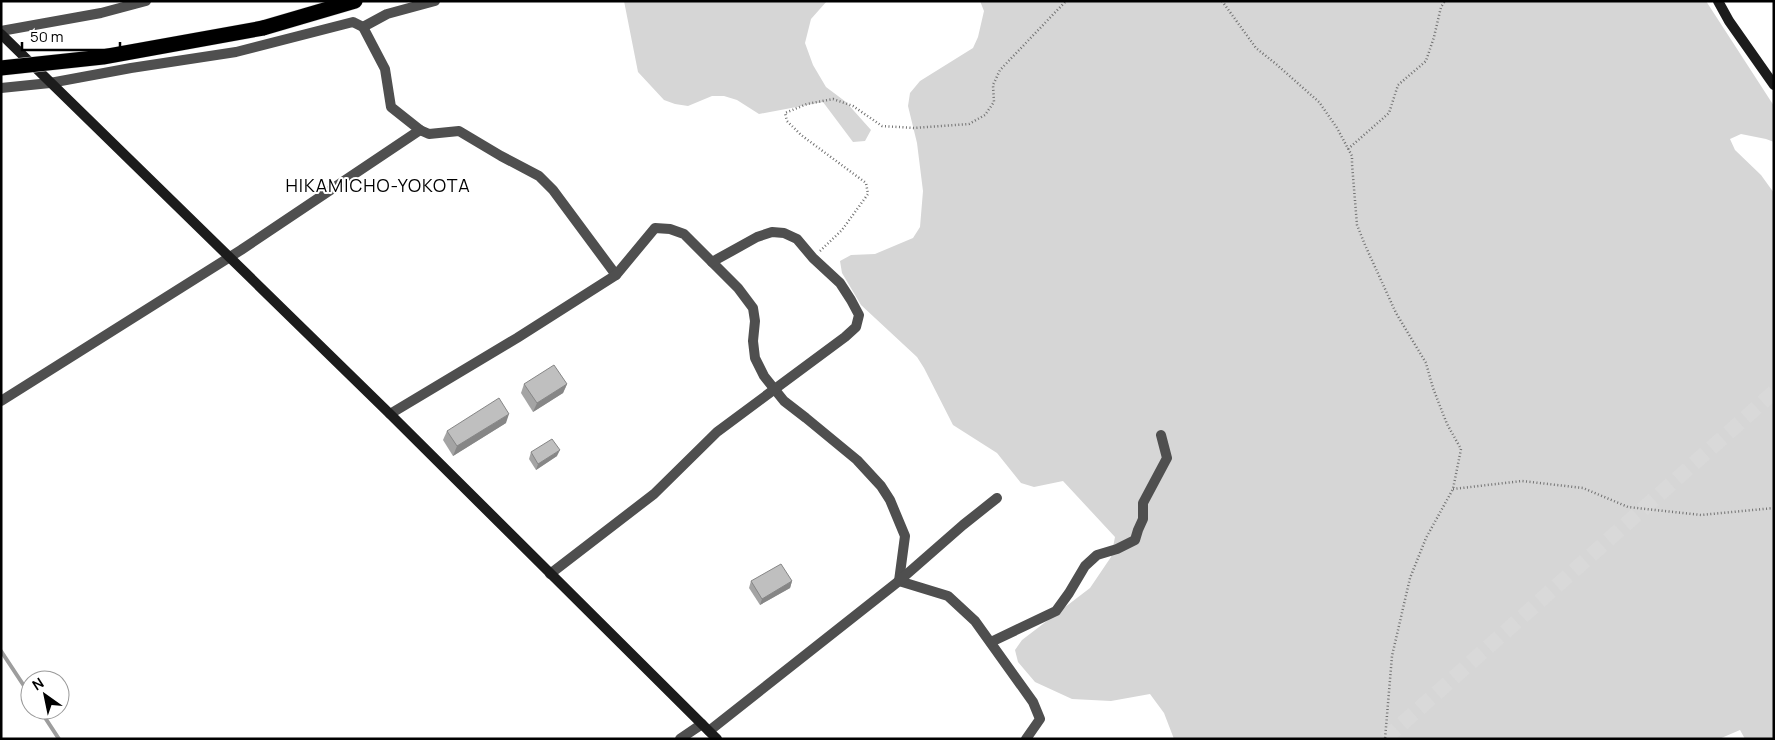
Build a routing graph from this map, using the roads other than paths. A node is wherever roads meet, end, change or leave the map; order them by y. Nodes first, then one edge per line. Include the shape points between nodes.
1 (146, 1) edge
2 (355, 1) edge
3 (435, 1) edge
4 (1718, 1) edge
5 (363, 27) junction
6 (1, 33) edge
7 (1, 68) edge
8 (50, 83) junction
9 (1774, 84) edge
10 (1, 88) edge
11 (420, 130) junction
12 (229, 257) junction
13 (712, 262) junction
14 (616, 275) junction
15 (774, 389) junction
16 (1, 401) edge
17 (390, 414) junction
18 (1161, 435) dead end
19 (997, 498) dead end
20 (550, 574) junction
21 (900, 581) junction
22 (991, 642) junction
23 (706, 728) junction
24 (1027, 738) edge
25 (680, 739) edge
26 (717, 739) edge

1 - 6 street
2 - 7 highway, bridge via 263,28 103,57
3 - 5 street via 387,14
4 - 9 street
5 - 8 street via 354,22 236,52
5 - 11 street via 385,69 391,107
6 - 8 street
8 - 10 street
8 - 12 street
11 - 12 street
11 - 14 street via 429,134 459,131 538,176 553,190
12 - 16 street
12 - 17 street
13 - 14 street via 684,234 655,228
13 - 15 street via 753,308 755,358
13 - 15 street via 757,237 772,232 784,233 797,239 852,300 859,315 856,327
14 - 17 street
15 - 20 street via 717,432 654,494
15 - 21 street via 784,402 857,460 881,486 905,536
17 - 20 street
18 - 22 street via 1167,458 1143,503 1143,519 1136,540 1097,555 1085,566 1056,611
19 - 21 street
20 - 23 street
21 - 22 street via 948,596
21 - 23 street
22 - 24 street via 1033,702 1040,719
23 - 25 street
23 - 26 street

